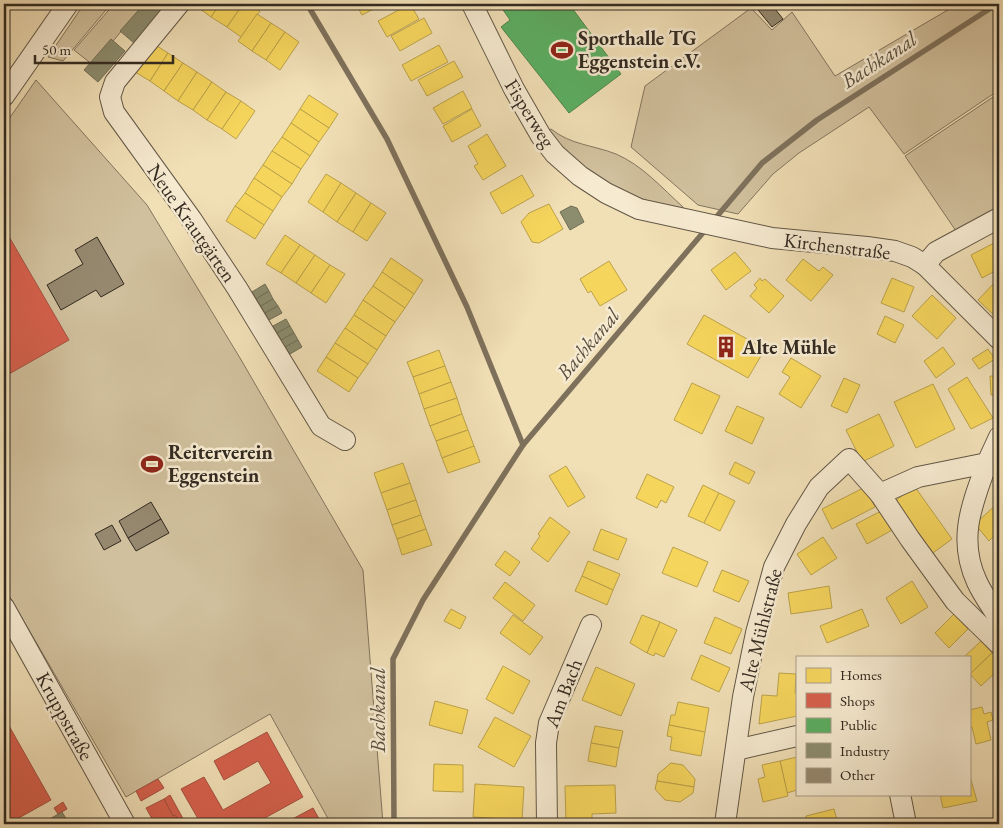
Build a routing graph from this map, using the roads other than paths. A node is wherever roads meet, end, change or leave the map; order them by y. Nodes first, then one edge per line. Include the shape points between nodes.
1 (68, 4) edge
2 (179, 4) edge
3 (472, 4) edge
4 (4, 96) edge
5 (999, 218) edge
6 (703, 222) joint
7 (925, 265) junction
8 (999, 339) edge
9 (999, 437) edge
10 (345, 440) dead end
11 (987, 463) junction
12 (880, 494) junction
13 (977, 582) junction
14 (955, 601) junction
15 (4, 607) edge
16 (999, 619) edge
17 (591, 625) dead end
18 (999, 644) edge
19 (796, 736) edge
20 (736, 750) junction
21 (900, 796) edge
22 (125, 824) edge
23 (547, 824) edge
24 (725, 824) edge
25 (906, 824) edge

1 - 4 street
2 - 10 street, Neue Krautgärten via 115,82 110,97 114,112 192,220 322,426
3 - 6 street, Fisperweg via 540,136 555,154 580,176 639,209
5 - 7 street via 936,252
6 - 7 street, Kirchenstraße via 772,238 895,251
7 - 8 street, Kirchenstraße
9 - 11 street
11 - 12 street via 918,476
11 - 13 street via 972,504 966,543
12 - 14 street
12 - 20 street, Alte Mühlstraße via 850,459 820,487 796,524 774,567 756,633
13 - 14 street
13 - 16 street
14 - 18 street
15 - 22 street, Kruppstraße
17 - 23 street, Am Bach via 549,723 546,744
19 - 20 street
20 - 24 street, Alte Mühlstraße
21 - 25 street

